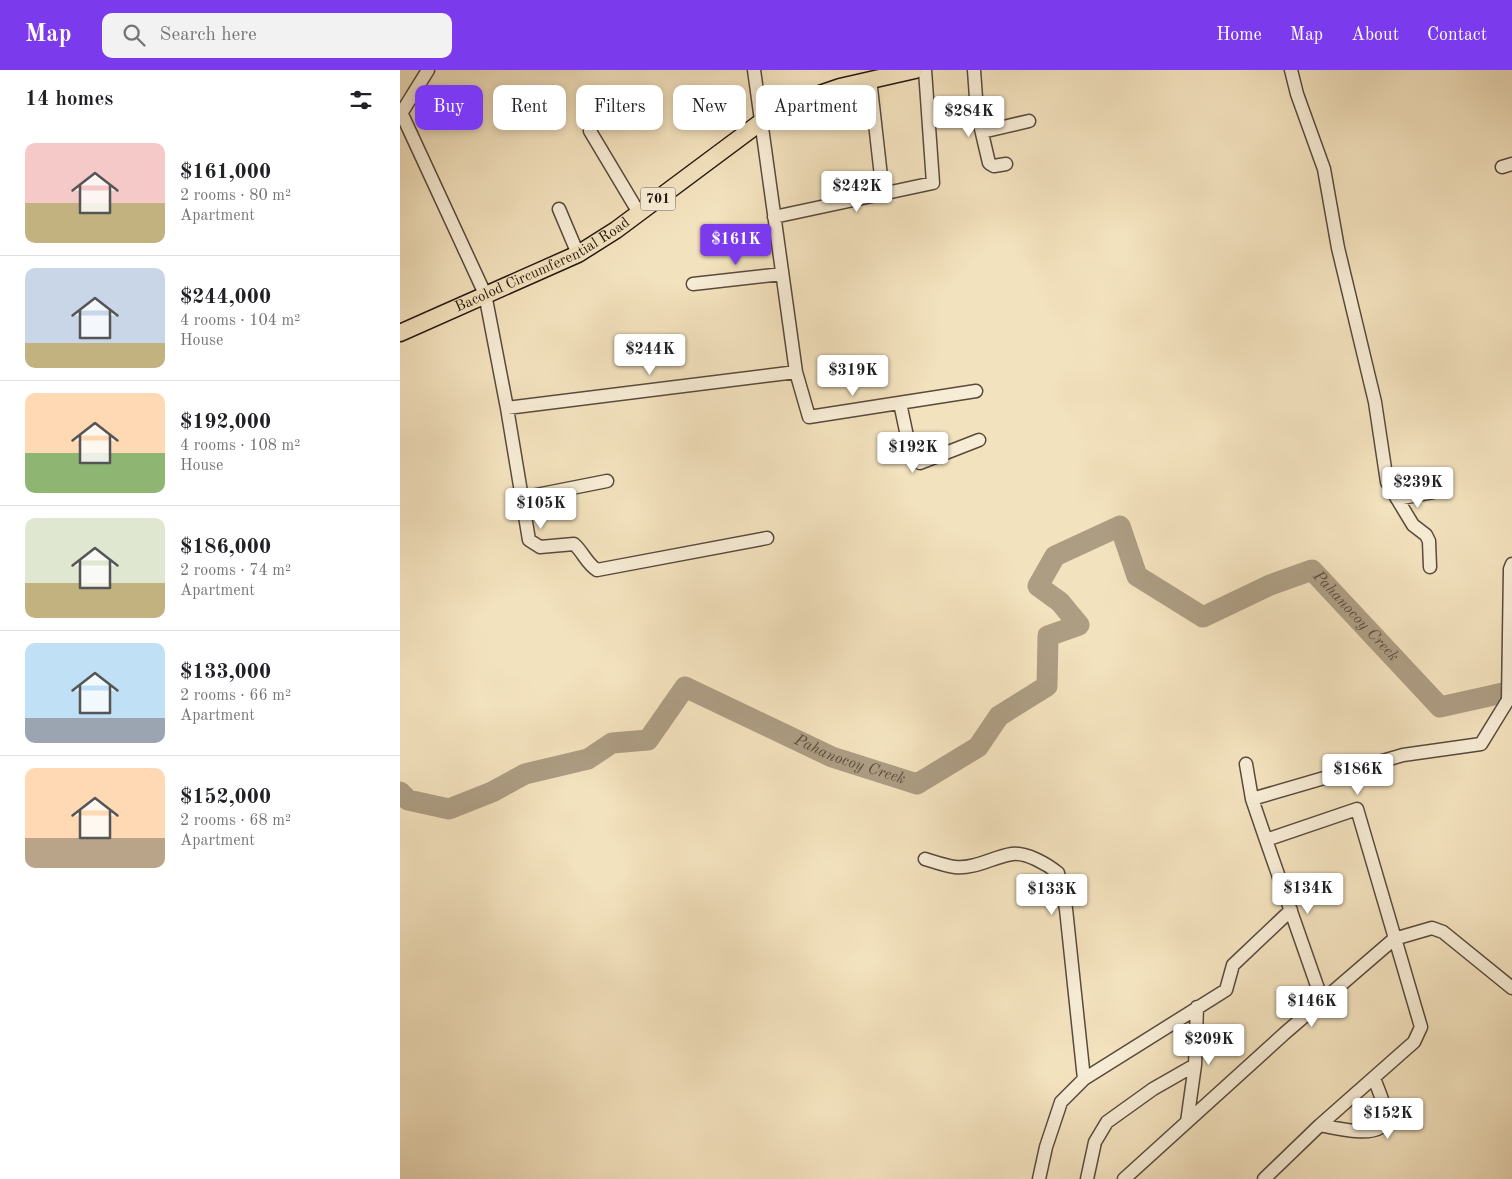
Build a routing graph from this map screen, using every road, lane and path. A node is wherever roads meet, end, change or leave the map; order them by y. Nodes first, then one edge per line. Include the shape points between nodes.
1 (428, 70) edge
2 (754, 70) edge
3 (915, 70) edge
4 (925, 70) edge
5 (974, 70) edge
6 (1291, 70) edge
7 (870, 79) junction
8 (850, 85) edge
9 (756, 87) edge
10 (401, 111) edge
11 (1029, 121) dead end
12 (756, 125) edge
13 (761, 130) edge
14 (590, 131) dead end
15 (982, 132) junction
16 (1006, 164) dead end
17 (883, 194) junction
18 (558, 209) dead end
19 (639, 213) junction
20 (774, 218) junction
21 (578, 254) junction
22 (782, 274) junction
23 (693, 284) dead end
24 (485, 294) junction
25 (400, 333) edge
26 (796, 372) junction
27 (976, 391) dead end
28 (900, 403) junction
29 (507, 408) junction
30 (979, 440) dead end
31 (607, 481) dead end
32 (1434, 492) dead end
33 (521, 498) junction
34 (1397, 499) junction
35 (768, 538) dead end
36 (1512, 564) edge
37 (1430, 566) dead end
38 (1246, 764) dead end
39 (1252, 799) junction
40 (1266, 840) junction
41 (926, 859) dead end
42 (1292, 910) junction
43 (1394, 939) junction
44 (1512, 988) edge
45 (1322, 1000) junction
46 (1197, 1007) junction
47 (1195, 1065) junction
48 (1374, 1078) junction
49 (1084, 1079) junction
50 (1186, 1122) junction
51 (1320, 1125) junction
52 (1039, 1179) edge
53 (1087, 1179) edge
54 (1124, 1179) edge
55 (1264, 1179) edge

1 - 10 street
2 - 9 street
3 - 7 main road, Bacolod Circumferential Road / 701
4 - 17 street via 933,183
5 - 15 street
6 - 34 street via 1324,169 1338,248 1374,402 1387,482
7 - 8 main road, Bacolod Circumferential Road / 701
7 - 17 street
10 - 24 street
11 - 15 street
12 - 19 main road, Bacolod Circumferential Road / 701
13 - 20 street
14 - 19 street
15 - 16 street via 989,163 994,166
17 - 20 street
18 - 21 street
19 - 21 main road, Bacolod Circumferential Road / 701
20 - 22 street
21 - 24 main road, Bacolod Circumferential Road / 701
22 - 23 street
22 - 26 street
24 - 25 main road, Bacolod Circumferential Road / 701
24 - 29 street
26 - 28 street via 809,417
26 - 29 street
27 - 28 street
28 - 30 street via 911,454 920,462
29 - 33 street
31 - 33 street
32 - 34 street
33 - 35 street via 529,540 534,545 574,544 597,570
34 - 37 street via 1413,526 1429,540
36 - 39 street via 1508,700 1480,744 1403,756
38 - 39 street
39 - 40 street
40 - 42 street
40 - 43 street via 1357,809
41 - 49 street via 955,867 1020,854 1058,873 1066,909
42 - 45 street
42 - 46 street via 1233,965 1226,990
43 - 44 street via 1432,928 1443,932
43 - 45 street
43 - 48 street via 1421,1027 1414,1042
45 - 50 street
46 - 47 street
46 - 49 street
47 - 50 street
47 - 53 street via 1153,1089 1107,1122 1095,1142
48 - 51 street
48 - 51 street via 1386,1115 1380,1128 1371,1131 1343,1130
49 - 52 street via 1061,1102
50 - 54 street
51 - 55 street

